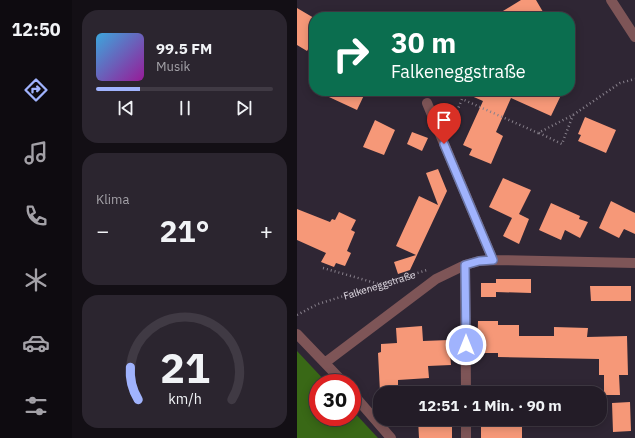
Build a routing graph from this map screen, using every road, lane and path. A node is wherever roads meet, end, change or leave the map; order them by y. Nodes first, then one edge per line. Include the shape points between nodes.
1 (611, 0) edge
2 (635, 37) edge
3 (635, 79) edge
4 (427, 103) dead end
5 (573, 115) junction
6 (539, 133) junction
7 (444, 144) junction
8 (493, 260) junction
9 (635, 263) edge
10 (465, 265) junction
11 (323, 268) dead end
12 (435, 269) dead end
13 (379, 284) junction
14 (297, 315) edge
15 (297, 335) edge
16 (326, 362) junction
17 (336, 374) edge
18 (466, 386) edge
19 (361, 403) edge
20 (466, 426) edge
21 (391, 438) edge
22 (466, 438) edge

1 - 2 street
3 - 5 path via 620,83
4 - 7 street
5 - 6 path
5 - 6 path via 562,144
6 - 7 path via 462,99
7 - 8 street
8 - 9 street, Falkeneggstraße
8 - 10 street, Falkeneggstraße
10 - 16 street, Falkeneggstraße via 436,279
10 - 18 street
11 - 13 path
12 - 13 path, Falkeneggstraße via 420,270
13 - 14 path, Falkeneggstraße via 318,304
15 - 16 street
16 - 17 street
19 - 21 street
20 - 22 street

